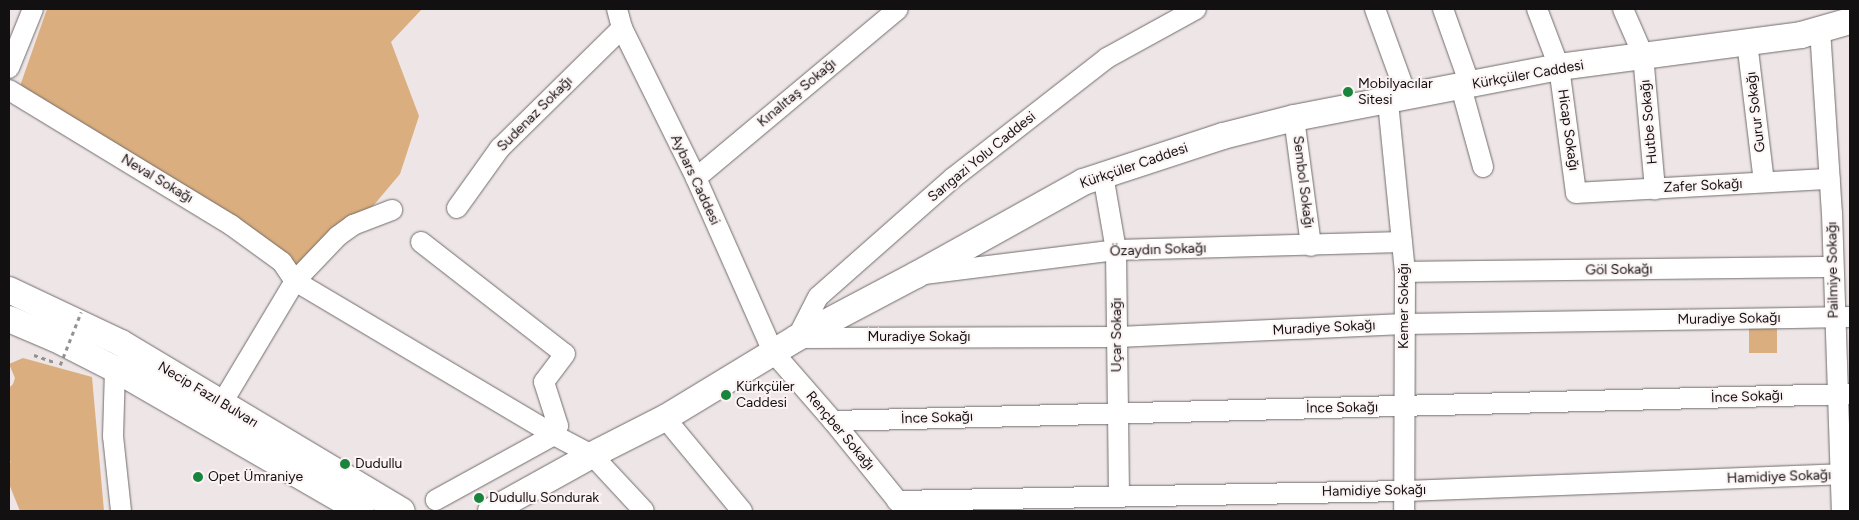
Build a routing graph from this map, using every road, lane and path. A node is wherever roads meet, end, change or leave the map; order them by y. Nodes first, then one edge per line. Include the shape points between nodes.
1 (33, 9) edge
2 (617, 9) edge
3 (898, 9) edge
4 (1196, 9) edge
5 (1375, 9) edge
6 (1443, 9) edge
7 (1537, 9) edge
8 (1623, 9) edge
9 (1850, 21) edge
10 (622, 28) junction
11 (1820, 29) junction
12 (1747, 42) junction
13 (1643, 55) junction
14 (1559, 67) junction
15 (9, 68) edge
16 (1465, 86) junction
17 (9, 90) edge
18 (1397, 100) junction
19 (1294, 118) junction
20 (1483, 167) dead end
21 (1104, 175) junction
22 (696, 178) junction
23 (1830, 179) junction
24 (1764, 182) junction
25 (1655, 189) junction
26 (1576, 193) joint
27 (457, 208) dead end
28 (392, 210) dead end
29 (1841, 224) edge
30 (421, 242) dead end
31 (1402, 242) junction
32 (1311, 246) junction
33 (1116, 250) junction
34 (1833, 267) junction
35 (1405, 272) junction
36 (916, 275) junction
37 (295, 281) junction
38 (9, 290) edge
39 (81, 312) dead end
40 (1842, 317) edge
41 (9, 319) edge
42 (1404, 324) junction
43 (9, 330) edge
44 (1118, 337) junction
45 (797, 338) junction
46 (772, 352) junction
47 (34, 355) dead end
48 (115, 369) junction
49 (1844, 394) edge
50 (222, 403) junction
51 (1404, 406) junction
52 (1117, 413) junction
53 (665, 418) junction
54 (833, 421) junction
55 (554, 435) junction
56 (592, 455) junction
57 (1846, 474) edge
58 (1403, 491) junction
59 (1119, 497) junction
60 (436, 500) dead end
61 (902, 506) edge
62 (121, 511) edge
63 (361, 511) edge
64 (402, 511) edge
65 (491, 511) edge
66 (644, 511) edge
67 (742, 511) edge
68 (1404, 511) edge
69 (1842, 511) edge

1 - 15 street
2 - 10 street, Aybars Caddesi
3 - 22 street, Kınalıtaş Sokağı
4 - 45 street, Sarıgazi Yolu Caddesi via 1107,58 954,177 818,297
5 - 18 street, Kemer Sokağı
6 - 16 street
7 - 14 street, Hicap Sokağı
8 - 13 street, Hutbe Sokağı
9 - 11 main road, Kürkçüler Caddesi
10 - 22 street, Aybars Caddesi
10 - 27 street, Sudenaz Sokağı via 500,148
11 - 12 main road, Kürkçüler Caddesi via 1801,35
11 - 23 street, Pailmiye Sokağı
12 - 13 main road, Kürkçüler Caddesi
12 - 24 street, Gurur Sokağı
13 - 14 main road, Kürkçüler Caddesi
13 - 25 street, Hutbe Sokağı
14 - 16 main road, Kürkçüler Caddesi
14 - 26 street, Hicap Sokağı
16 - 18 main road, Kürkçüler Caddesi
16 - 20 street
17 - 37 street, Neval Sokağı via 231,225 272,254
18 - 19 main road, Kürkçüler Caddesi
18 - 31 street, Kemer Sokağı
19 - 21 main road, Kürkçüler Caddesi via 1223,136
19 - 32 street, Sembol Sokağı
21 - 33 street, Uçar Sokağı
21 - 36 main road, Kürkçüler Caddesi via 1083,182
22 - 46 street, Aybars Caddesi
23 - 24 street, Zafer Sokağı
23 - 29 street, Pailmiye Sokağı
24 - 25 street, Zafer Sokağı
25 - 26 street, Zafer Sokağı
28 - 37 street via 353,225 338,236
29 - 34 street, Pailmiye Sokağı
30 - 55 street via 565,354 544,382 558,426
31 - 32 street, Özaydın Sokağı
31 - 35 street, Kemer Sokağı
32 - 33 street, Özaydın Sokağı
33 - 36 street, Özaydın Sokağı
33 - 44 street, Uçar Sokağı
34 - 35 street, Göl Sokağı
34 - 40 street, Pailmiye Sokağı
35 - 42 street, Kemer Sokağı
36 - 45 main road, Kürkçüler Caddesi
37 - 50 street
37 - 55 street
38 - 50 main road, Necip Fazıl Bulvarı via 121,343
39 - 47 path, bridge via 60,365
40 - 42 street, Muradiye Sokağı
40 - 49 street, Pailmiye Sokağı
41 - 48 main road, Necip Fazıl Bulvarı
42 - 44 street, Muradiye Sokağı
42 - 51 street, Kemer Sokağı
43 - 48 main road, Necip Fazıl Bulvarı
44 - 45 street, Muradiye Sokağı
44 - 52 street, Uçar Sokağı
45 - 46 main road, Kürkçüler Caddesi
46 - 53 main road, Kürkçüler Caddesi
46 - 54 street, Rençber Sokağı
48 - 62 street via 113,436
48 - 63 main road, Necip Fazıl Bulvarı
49 - 51 street, İnce Sokağı
49 - 57 street, Pailmiye Sokağı
50 - 64 main road, Necip Fazıl Bulvarı
51 - 52 street, İnce Sokağı
51 - 58 street, Kemer Sokağı
52 - 54 street, İnce Sokağı
52 - 59 street, Uçar Sokağı
53 - 56 main road, Kürkçüler Caddesi
53 - 67 street
54 - 61 street, Rençber Sokağı
55 - 56 street
55 - 60 street
56 - 65 main road, Kürkçüler Caddesi
56 - 66 street
57 - 58 street, Hamidiye Sokağı
57 - 69 street, Pailmiye Sokağı
58 - 59 street, Hamidiye Sokağı
58 - 68 street, Kemer Sokağı
59 - 61 street, Hamidiye Sokağı

